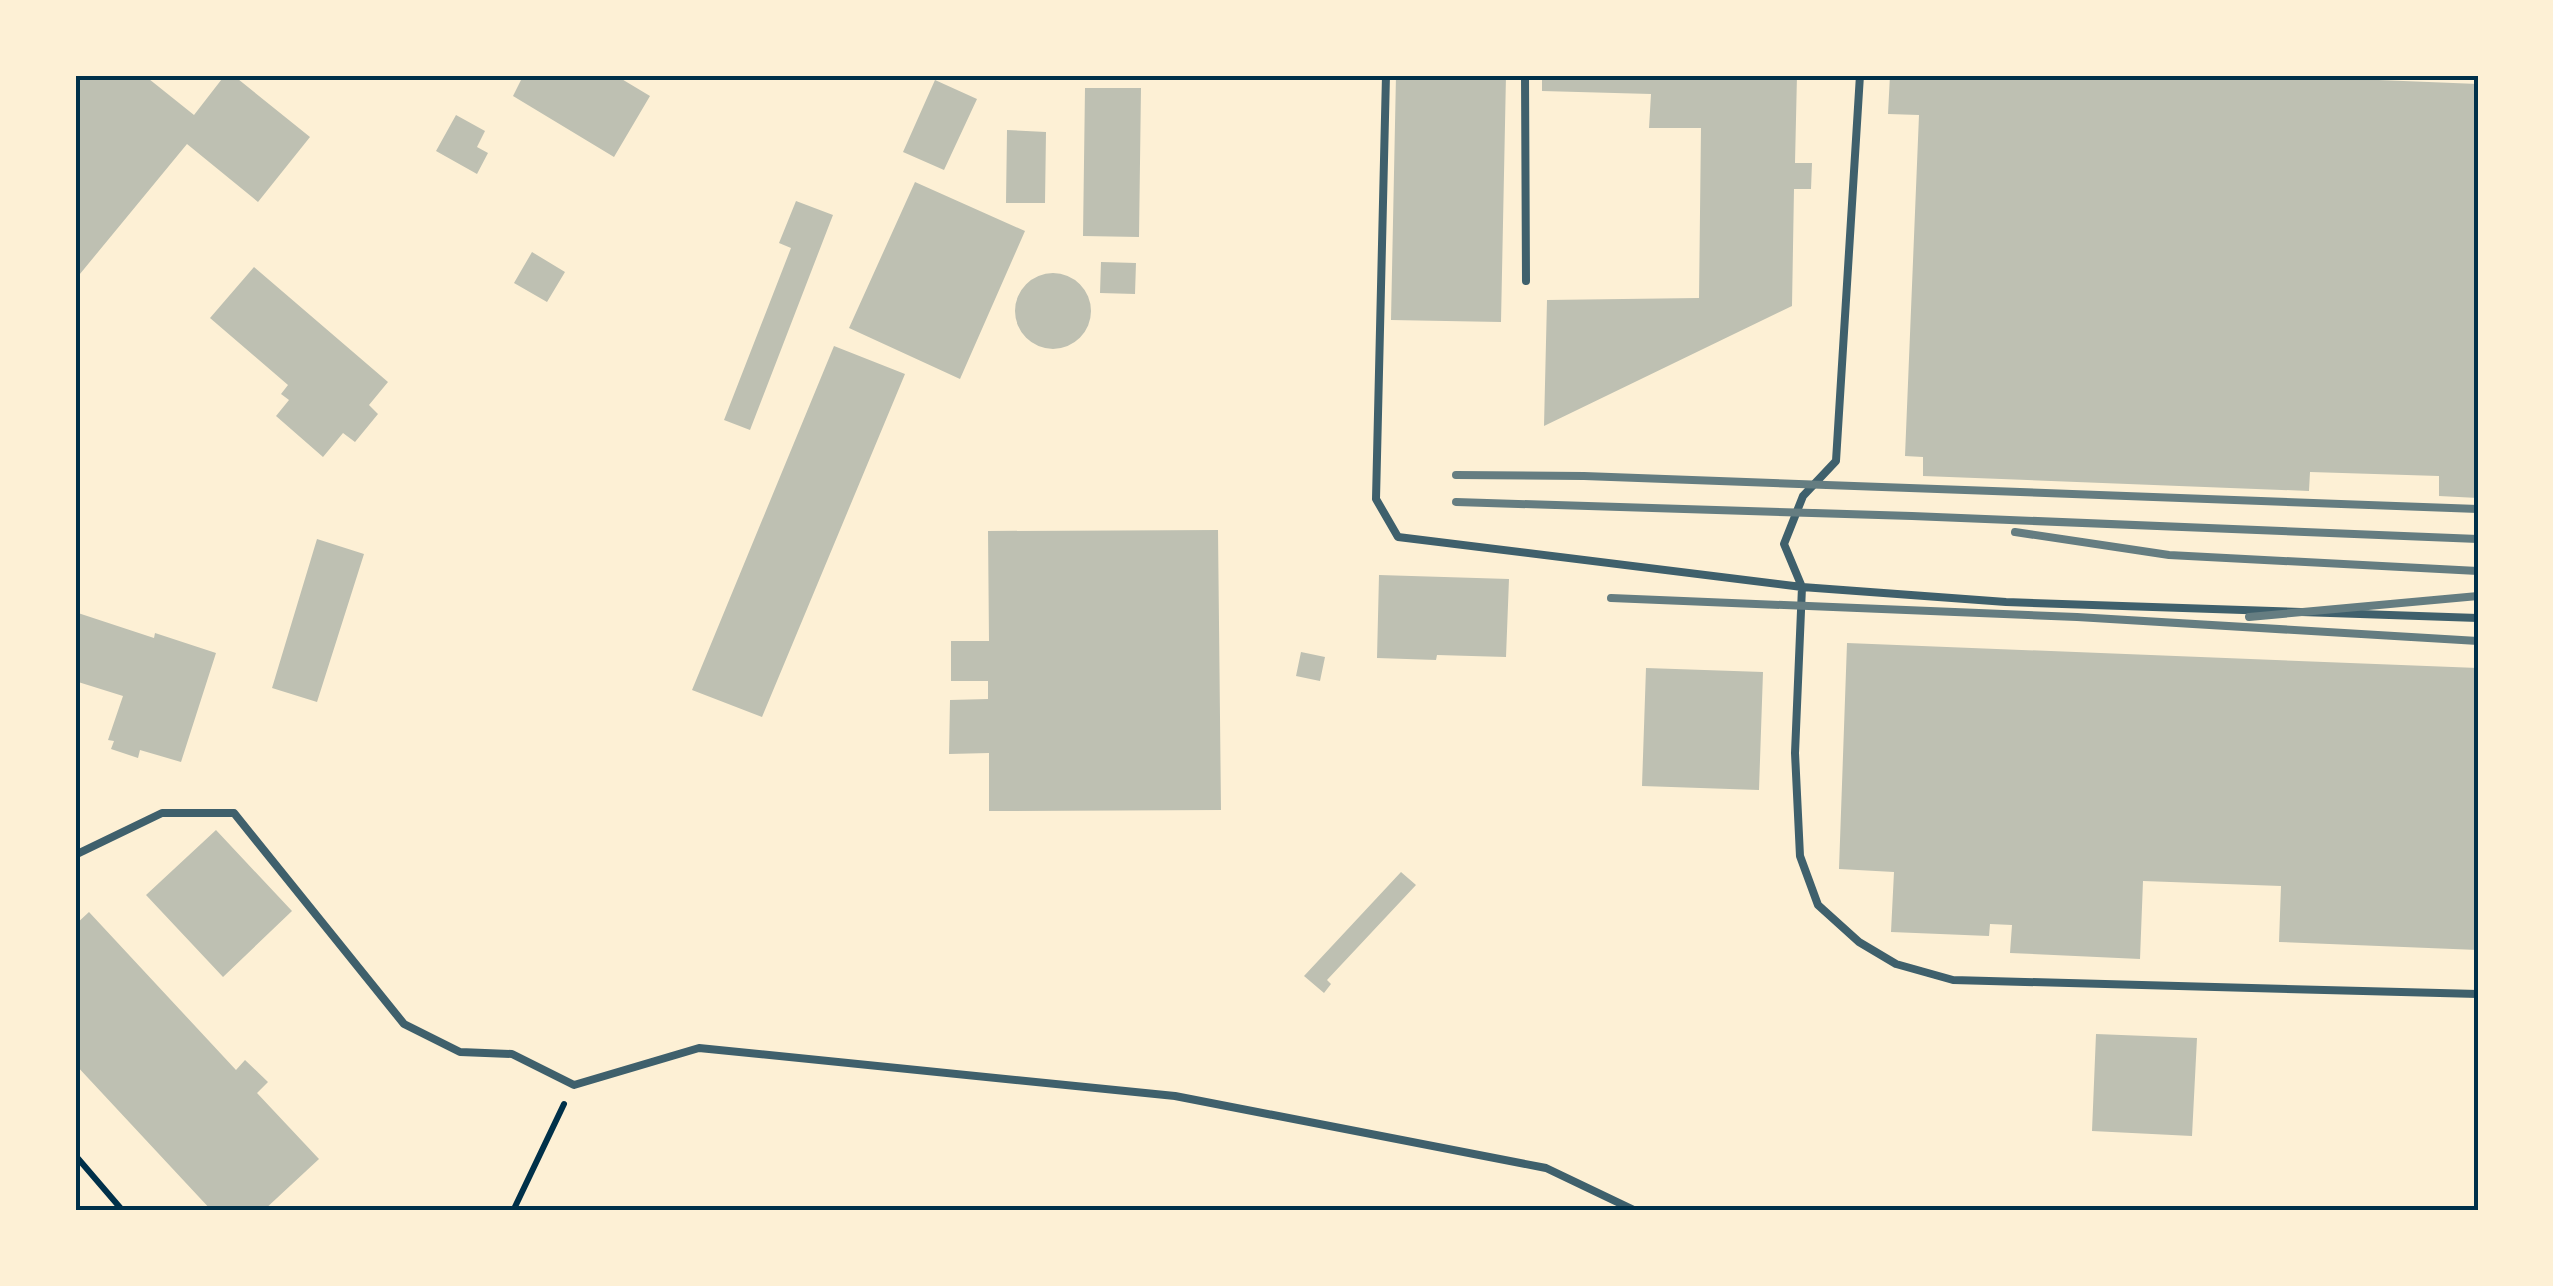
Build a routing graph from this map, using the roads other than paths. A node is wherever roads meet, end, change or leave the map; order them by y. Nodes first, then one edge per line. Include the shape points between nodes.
1 (1386, 75) edge
2 (1525, 75) edge
3 (1860, 75) edge
4 (1526, 282) dead end
5 (1802, 587) junction
6 (2478, 618) edge
7 (75, 855) edge
8 (2478, 994) edge
9 (1636, 1211) edge

1 - 5 lane via 1376,499 1398,537
2 - 4 lane
3 - 5 lane via 1836,462 1803,496 1784,544
5 - 6 lane via 2006,602
5 - 8 lane via 1795,753 1800,856 1818,905 1859,942 1896,964 1953,980
7 - 9 lane via 162,813 234,812 404,1024 460,1052 512,1054 574,1085 699,1048 1175,1096 1546,1168

